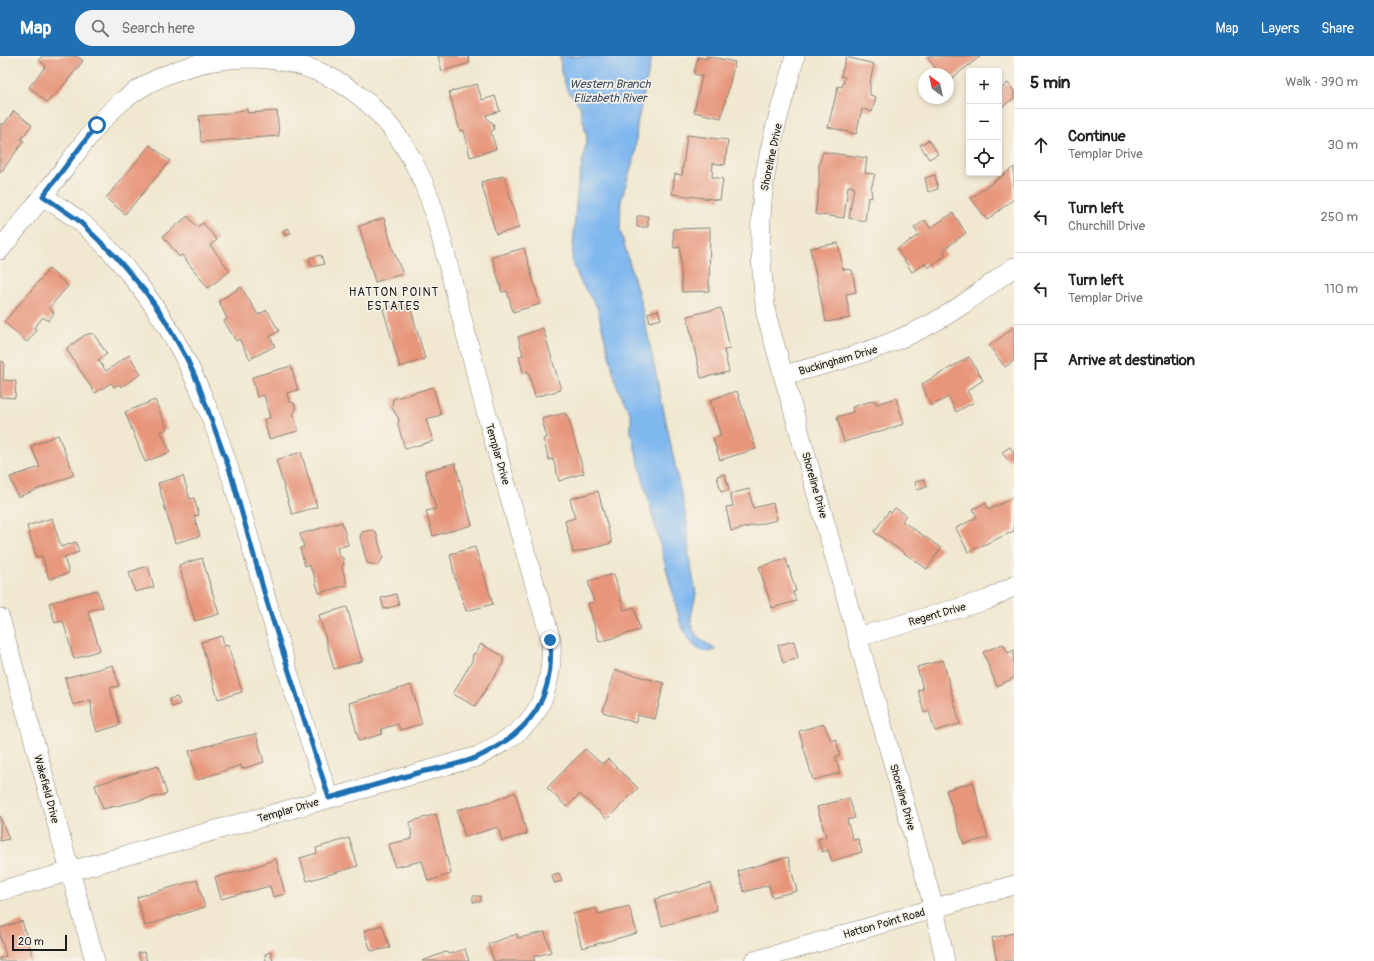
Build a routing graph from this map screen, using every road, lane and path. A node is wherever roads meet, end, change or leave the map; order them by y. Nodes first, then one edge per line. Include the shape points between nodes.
1 (795, 56) edge
2 (281, 58) edge
3 (43, 196) junction
4 (0, 250) edge
5 (1014, 267) edge
6 (783, 375) junction
7 (1014, 586) edge
8 (0, 618) edge
9 (858, 637) junction
10 (329, 798) junction
11 (70, 871) junction
12 (1014, 885) edge
13 (0, 891) edge
14 (934, 908) junction
15 (95, 961) edge
16 (754, 961) edge
17 (945, 961) edge

1 - 6 street, Shoreline Drive via 764,183 760,232 766,314
2 - 3 street, Templar Drive via 229,59 200,63 172,72 146,85 122,101 97,125
2 - 10 street, Templar Drive via 310,68 357,92 385,121 418,171 433,208 491,430 550,640 552,661 549,681 531,718 516,733 485,753
3 - 4 street, Templar Drive
3 - 10 street via 78,220 116,257 145,291 165,320 196,377 230,471 269,609
5 - 6 street, Buckingham Drive via 963,305 888,345 848,359
6 - 9 street, Shoreline Drive
7 - 9 street, Regent Drive via 987,600
8 - 11 street, Wakefield Drive
9 - 14 street, Shoreline Drive
10 - 11 street, Templar Drive
11 - 13 street, Templar Drive
11 - 15 street, Wakefield Drive
12 - 14 street, Hatton Point Road
14 - 16 street, Hatton Point Road
14 - 17 street, Shoreline Drive

